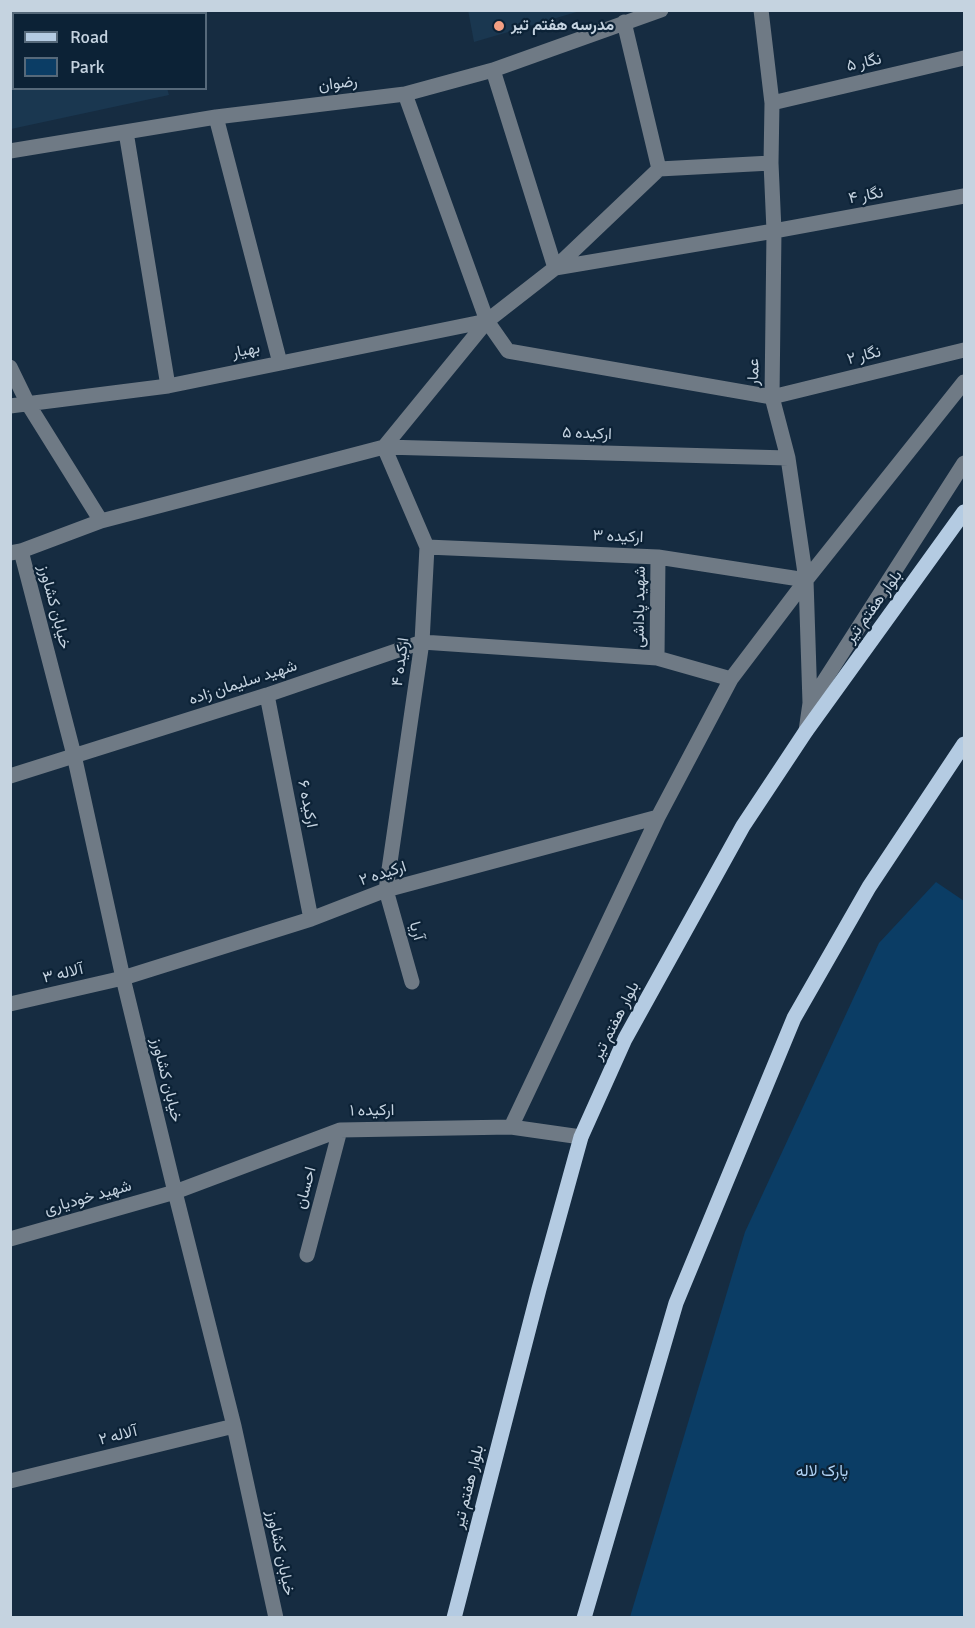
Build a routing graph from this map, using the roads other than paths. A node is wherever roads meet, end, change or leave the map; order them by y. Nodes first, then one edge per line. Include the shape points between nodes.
1 (660, 10) edge
2 (761, 10) edge
3 (624, 22) junction
4 (964, 58) edge
5 (493, 70) junction
6 (405, 94) junction
7 (772, 103) junction
8 (216, 117) junction
9 (126, 132) junction
10 (10, 151) edge
11 (771, 163) junction
12 (659, 169) junction
13 (964, 196) edge
14 (774, 231) junction
15 (555, 268) junction
16 (487, 321) junction
17 (964, 350) edge
18 (280, 363) junction
19 (10, 367) edge
20 (964, 382) edge
21 (168, 386) junction
22 (772, 397) junction
23 (28, 404) junction
24 (10, 406) edge
25 (384, 447) junction
26 (788, 458) junction
27 (964, 463) edge
28 (964, 512) edge
29 (101, 520) junction
30 (427, 546) junction
31 (16, 552) edge
32 (658, 557) junction
33 (806, 580) junction
34 (422, 642) junction
35 (657, 658) junction
36 (731, 679) junction
37 (267, 695) junction
38 (810, 703) junction
39 (806, 731) junction
40 (964, 744) edge
41 (74, 754) junction
42 (10, 776) edge
43 (658, 817) junction
44 (386, 890) junction
45 (311, 919) junction
46 (123, 978) junction
47 (412, 982) dead end
48 (10, 1004) edge
49 (511, 1127) junction
50 (340, 1130) junction
51 (581, 1137) junction
52 (175, 1192) junction
53 (10, 1239) edge
54 (307, 1255) dead end
55 (234, 1426) junction
56 (10, 1480) edge
57 (276, 1617) edge
58 (454, 1617) edge
59 (584, 1617) edge

1 - 3 street, رضوان
2 - 7 street, عمار
3 - 5 street, رضوان
3 - 12 street
4 - 7 street, نگار ۵
5 - 6 street, رضوان
5 - 15 street
6 - 8 street, رضوان
6 - 16 street
7 - 11 street, عمار
8 - 9 street, رضوان
8 - 18 street
9 - 10 street, رضوان
9 - 21 street
11 - 12 street
11 - 14 street, عمار
12 - 15 street
13 - 14 street, نگار ۴
14 - 15 street, نگار ۴
14 - 22 street, عمار
15 - 16 street
16 - 18 street, بهیار
16 - 22 street via 508,351
16 - 25 street
17 - 22 street, نگار ۲
18 - 21 street, بهیار
19 - 23 street
20 - 33 street
21 - 23 street, بهیار
22 - 26 street, عمار
23 - 24 street, بهیار
23 - 29 street
25 - 26 street, ارکیده ۵
25 - 29 street, ارکیده ۵
25 - 30 street, ارکیده ۴
26 - 33 street, عمار
27 - 38 street
28 - 39 main road, بلوار هفتم تیر
29 - 31 street, ارکیده ۵
30 - 32 street, ارکیده ۳
30 - 34 street, ارکیده ۴
31 - 41 street, خیابان کشاورز
32 - 33 street, ارکیده ۳
32 - 35 street, شهید پاداشی
33 - 36 street
33 - 38 street, عمار
34 - 35 street
34 - 37 street, شهید سلیمان زاده
34 - 44 street, ارکیده ۴
35 - 36 street
36 - 43 street
37 - 41 street, شهید سلیمان زاده
37 - 45 street, ارکیده ۶
38 - 39 street, عمار
39 - 51 main road, بلوار هفتم تیر via 743,826 636,1019
40 - 59 main road via 869,887 794,1018 676,1304
41 - 42 street, شهید سلیمان زاده
41 - 46 street, خیابان کشاورز
43 - 44 street, ارکیده ۲
43 - 49 street
44 - 45 street, ارکیده ۲
44 - 47 street, آریا
45 - 46 street, ارکیده ۲
46 - 48 street, آلاله ۳
46 - 52 street, خیابان کشاورز
49 - 50 street, ارکیده ۱
49 - 51 street, ارکیده ۱
50 - 52 street, ارکیده ۱
50 - 54 street, احسان
51 - 58 main road, بلوار هفتم تیر
52 - 53 street, شهید خودیاری
52 - 55 street, خیابان کشاورز
55 - 56 street, آلاله ۲
55 - 57 street, خیابان کشاورز

